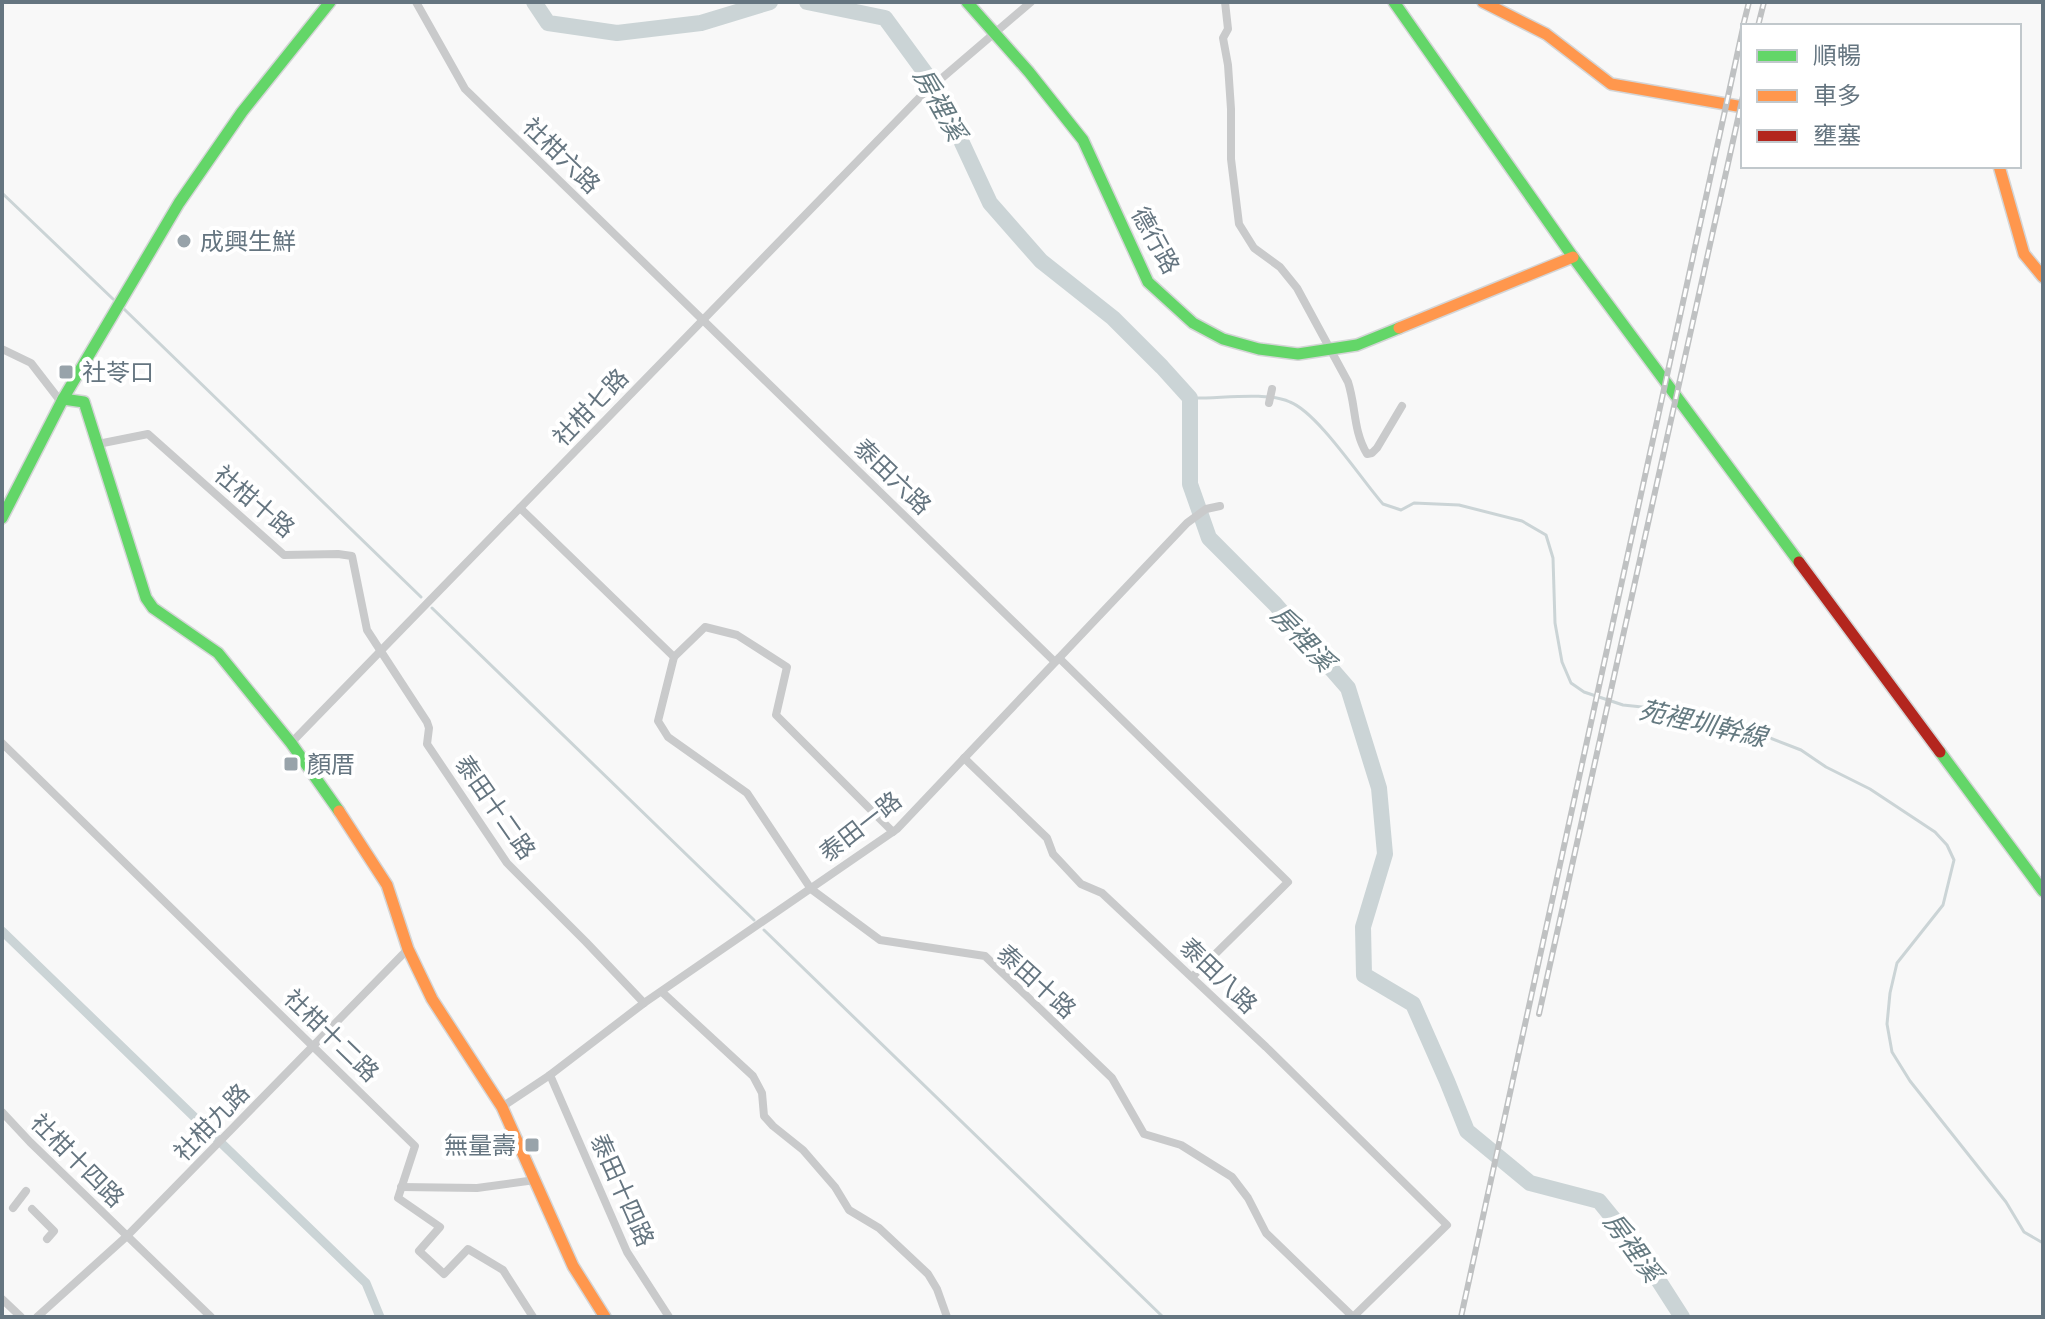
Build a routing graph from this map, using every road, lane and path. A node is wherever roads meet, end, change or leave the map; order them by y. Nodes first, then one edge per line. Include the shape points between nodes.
1 (330, 2) edge
2 (416, 2) edge
3 (967, 2) edge
4 (1031, 2) edge
5 (1225, 2) edge
6 (1394, 2) edge
7 (1483, 2) edge
8 (994, 33) junction
9 (1741, 107) edge
10 (2000, 168) edge
11 (1573, 257) junction
12 (2043, 277) edge
13 (703, 319) junction
14 (2, 349) edge
15 (1331, 350) junction
16 (1272, 389) dead end
17 (63, 399) junction
18 (1269, 403) dead end
19 (1402, 406) dead end
20 (98, 444) junction
21 (1220, 506) dead end
22 (520, 508) junction
23 (2, 518) edge
24 (381, 650) junction
25 (674, 657) junction
26 (1057, 660) junction
27 (2, 743) edge
28 (291, 743) junction
29 (964, 758) junction
30 (893, 832) junction
31 (811, 889) junction
32 (2043, 891) edge
33 (408, 949) junction
34 (1192, 977) junction
35 (662, 992) junction
36 (644, 1003) junction
37 (314, 1045) junction
38 (550, 1075) junction
39 (502, 1107) junction
40 (2, 1112) edge
41 (535, 1180) junction
42 (401, 1187) junction
43 (26, 1191) dead end
44 (13, 1208) dead end
45 (32, 1209) dead end
46 (127, 1236) junction
47 (47, 1239) dead end
48 (2, 1299) edge
49 (21, 1317) edge
50 (37, 1317) edge
51 (211, 1317) edge
52 (533, 1317) edge
53 (605, 1317) edge
54 (669, 1317) edge
55 (947, 1317) edge
56 (1353, 1317) edge

1 - 17 street via 242,112 179,203
2 - 13 street, 社柑六路 via 465,89
3 - 8 street, 德行路
4 - 8 street, 社柑七路
5 - 15 street via 1228,29 1223,38 1239,224 1254,248 1290,277
6 - 11 street
7 - 9 street via 1546,34 1611,84
8 - 13 street, 社柑七路 via 918,99
8 - 15 street, 德行路 via 1083,140 1148,282 1193,323 1223,339 1298,354
10 - 12 street via 2024,254
11 - 15 street, 德行路 via 1357,345
11 - 32 street
13 - 22 street, 社柑七路
13 - 26 street, 泰田六路
14 - 17 street via 31,363
15 - 19 street via 1348,382 1357,432 1367,454 1377,448
16 - 18 street
17 - 20 street via 84,402
17 - 23 street
20 - 24 street, 社柑十路 via 148,434 284,555 352,556 367,630
20 - 28 street via 146,598 218,653
21 - 26 street, 泰田一路 via 1192,518
22 - 24 street, 社柑七路
22 - 25 street
24 - 28 street, 社柑七路
24 - 36 street, 泰田十二路 via 427,722 427,744 507,863
25 - 30 street via 705,627 737,635 787,667 776,715
25 - 31 street, 泰田十路 via 658,721 668,737 747,793
26 - 29 street, 泰田一路
26 - 34 street, 泰田六路 via 1288,882
27 - 37 street, 社柑十二路
28 - 33 street via 387,885
29 - 30 street, 泰田一路
29 - 34 street, 泰田八路 via 1047,838 1053,854 1081,884 1102,893
30 - 31 street, 泰田一路
31 - 35 street, 泰田一路
31 - 56 street, 泰田十路 via 880,940 985,956 1112,1078 1144,1134 1181,1145 1232,1177 1266,1233
33 - 37 street, 社柑九路
33 - 39 street via 432,999
34 - 56 street, 泰田八路 via 1447,1225
35 - 36 street, 泰田一路
35 - 55 street via 753,1076 762,1093 764,1116 803,1150 849,1210 879,1228 928,1274
36 - 38 street, 泰田一路
37 - 42 street, 社柑十二路 via 415,1146
37 - 46 street, 社柑九路
38 - 39 street, 泰田一路
38 - 54 street, 泰田十四路 via 627,1252
39 - 41 street
40 - 46 street, 社柑十四路
41 - 42 street via 477,1188
41 - 53 street via 573,1266
42 - 52 street via 398,1198 440,1227 419,1251 444,1274 468,1249 503,1270
43 - 44 street
45 - 47 street via 54,1231
46 - 50 street, 社柑九路
46 - 51 street, 社柑十四路
48 - 49 street

